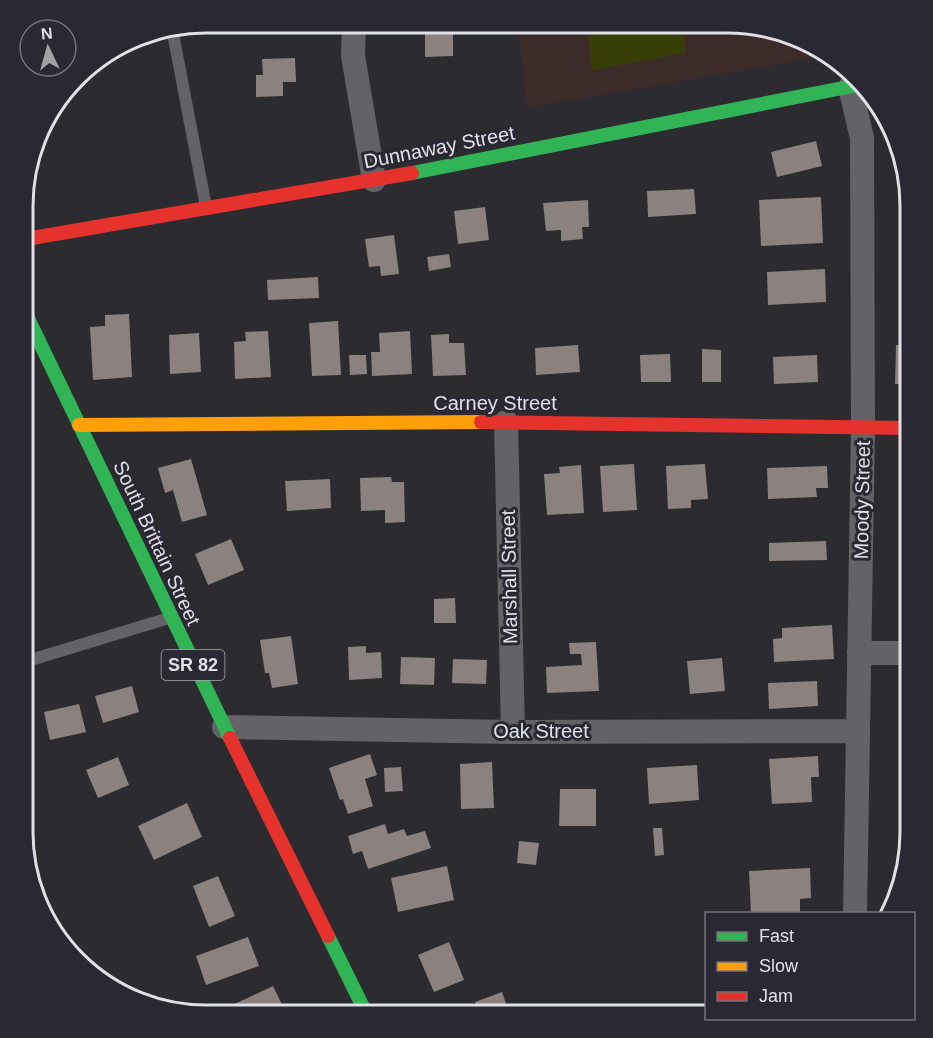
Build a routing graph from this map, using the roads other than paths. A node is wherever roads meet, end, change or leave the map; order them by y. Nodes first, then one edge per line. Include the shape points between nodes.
1 (354, 33) edge
2 (174, 36) edge
3 (851, 86) edge
4 (855, 90) edge
5 (374, 180) junction
6 (207, 208) junction
7 (33, 238) edge
8 (33, 329) edge
9 (506, 422) junction
10 (79, 425) junction
11 (863, 428) junction
12 (900, 428) edge
13 (170, 618) junction
14 (859, 653) junction
15 (900, 653) edge
16 (33, 659) edge
17 (224, 727) junction
18 (858, 731) junction
19 (513, 732) junction
20 (855, 912) edge
21 (362, 1005) edge

1 - 5 street via 353,56
2 - 6 lane
3 - 5 street, Dunnaway Street
4 - 11 street, Moody Street via 862,138
5 - 6 street, Dunnaway Street
6 - 7 street, Dunnaway Street
8 - 10 street, South Brittain Street / SR 82
9 - 10 street, Carney Street
9 - 11 street, Carney Street
9 - 19 street, Marshall Street
10 - 13 street, South Brittain Street / SR 82
11 - 12 street, Carney Street
11 - 14 street, Moody Street
13 - 16 lane
13 - 17 street, South Brittain Street / SR 82
14 - 15 street
14 - 18 street, Moody Street
17 - 19 street, Oak Street
17 - 21 street, South Brittain Street / SR 82
18 - 19 street, Oak Street
18 - 20 street, Moody Street

